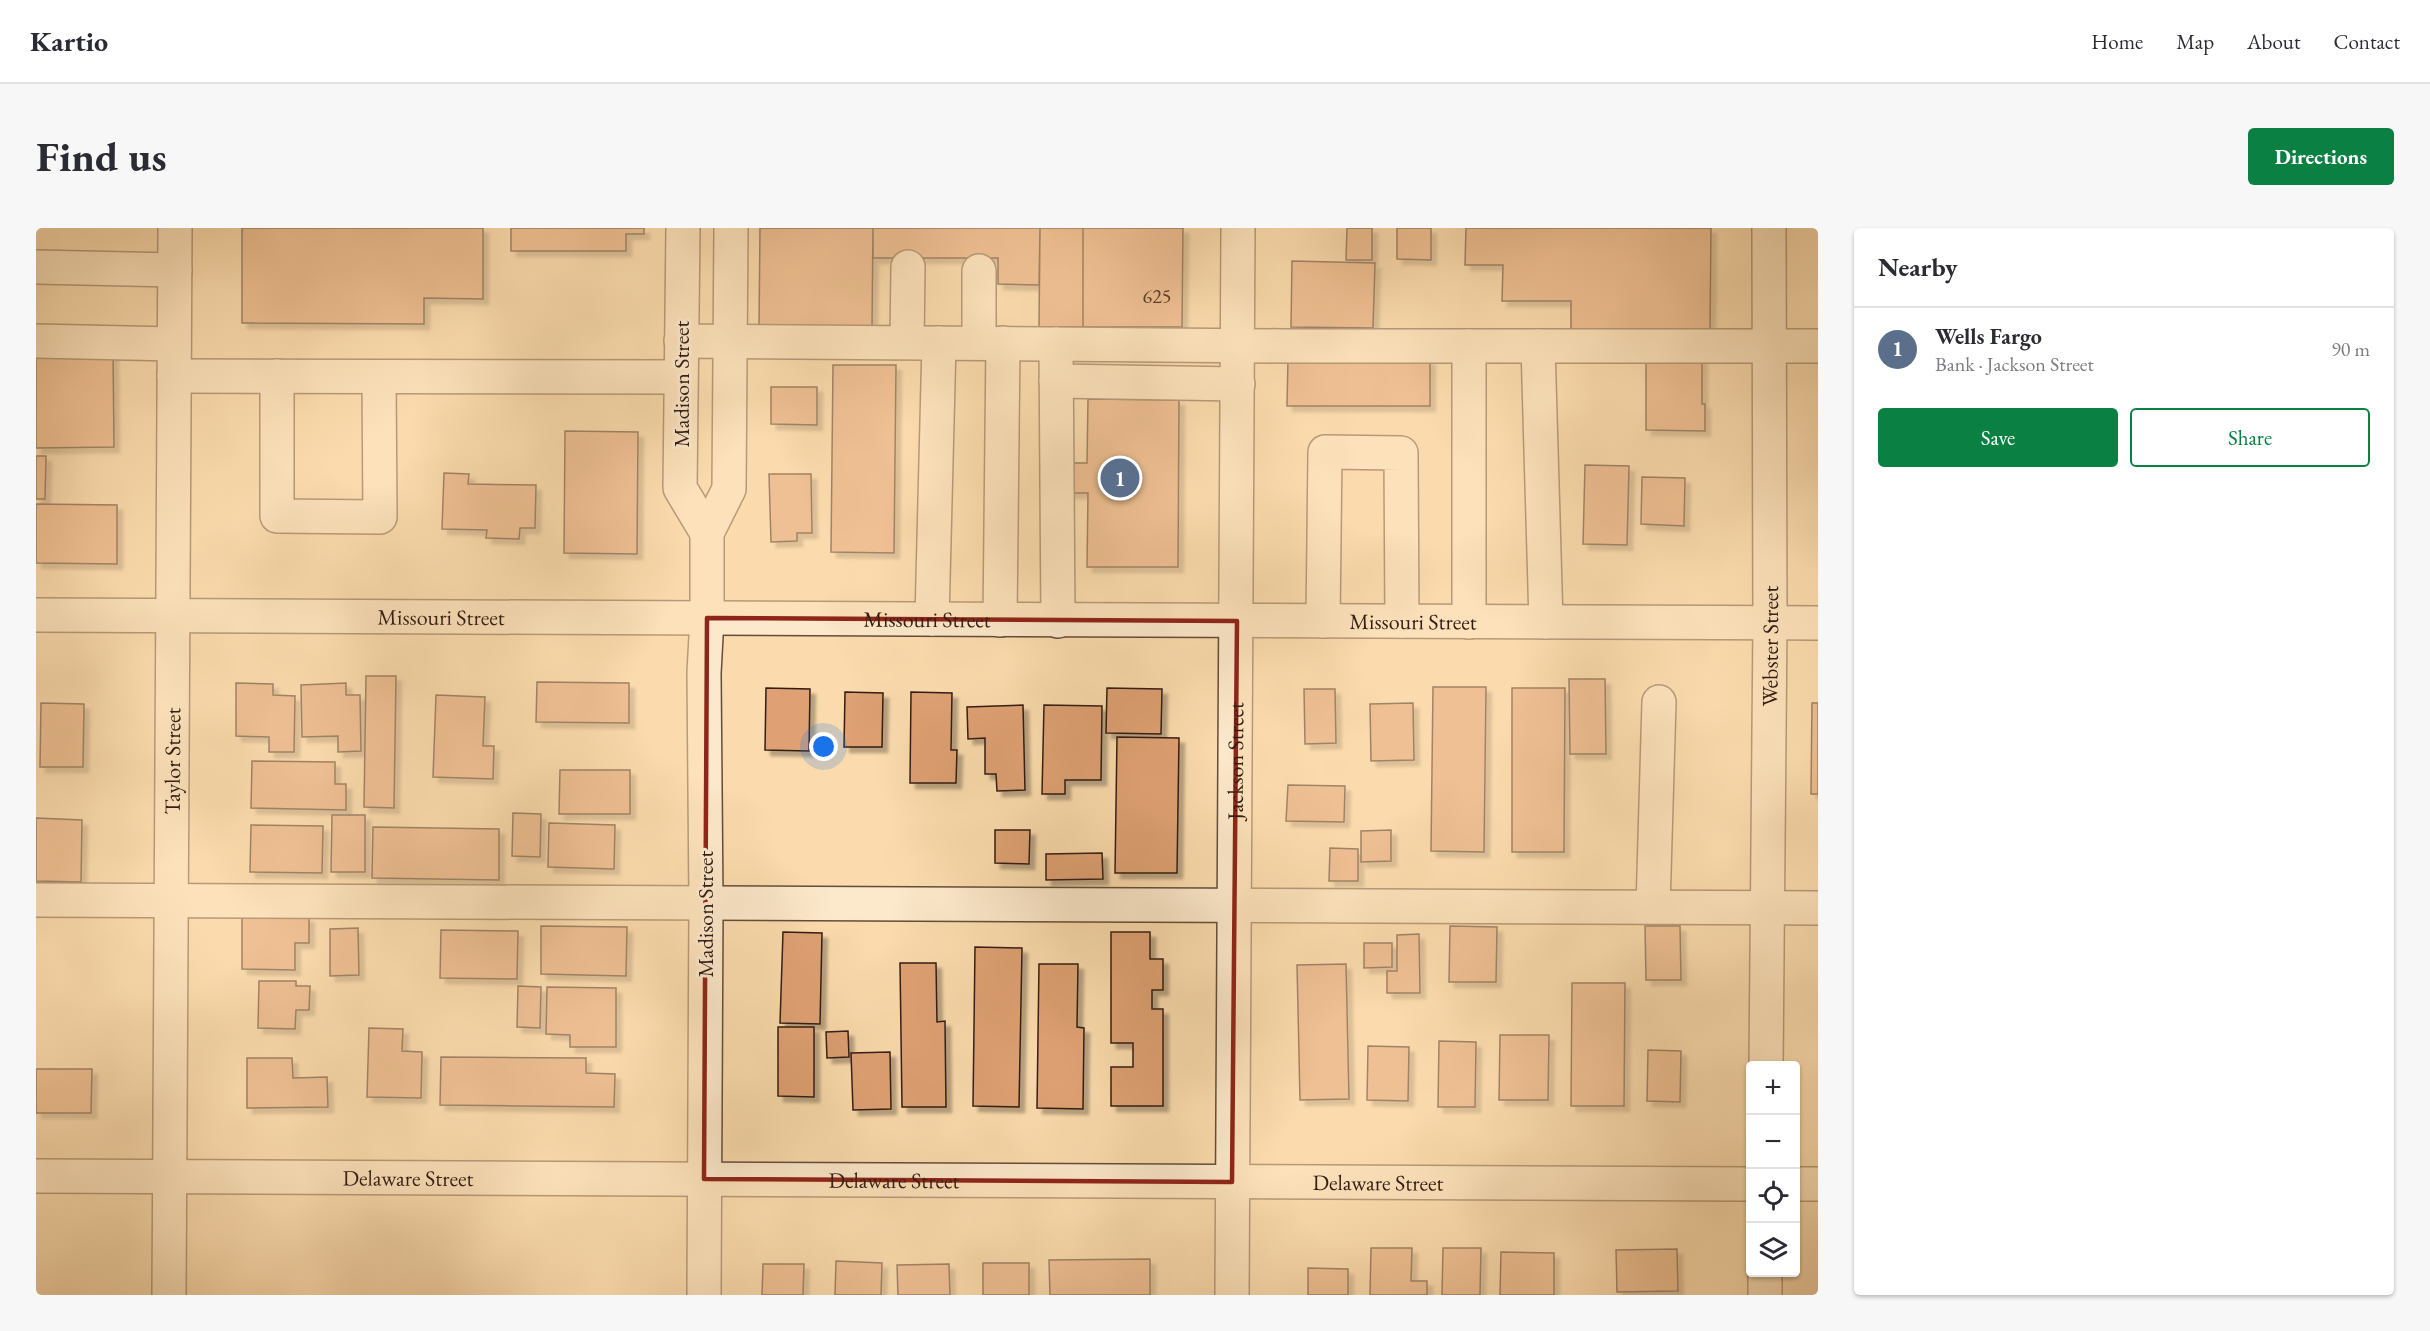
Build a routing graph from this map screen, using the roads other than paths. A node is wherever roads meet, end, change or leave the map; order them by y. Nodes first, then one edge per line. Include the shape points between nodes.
1 (175, 228) edge
2 (682, 228) edge
3 (731, 228) edge
4 (1239, 228) edge
5 (1769, 228) edge
6 (36, 267) edge
7 (908, 267) dead end
8 (175, 270) junction
9 (979, 271) dead end
10 (36, 341) edge
11 (681, 341) junction
12 (730, 341) junction
13 (923, 343) junction
14 (991, 343) junction
15 (1056, 344) junction
16 (1239, 345) junction
17 (1469, 346) junction
18 (1538, 346) junction
19 (1769, 346) junction
20 (1818, 346) edge
21 (174, 360) junction
22 (278, 376) junction
23 (379, 377) junction
24 (680, 377) junction
25 (1056, 381) junction
26 (1239, 384) junction
27 (707, 533) junction
28 (36, 615) edge
29 (172, 616) junction
30 (707, 618) junction
31 (932, 619) junction
32 (1000, 620) junction
33 (1058, 621) junction
34 (1237, 621) junction
35 (1323, 621) junction
36 (1402, 621) junction
37 (1469, 622) junction
38 (1545, 622) junction
39 (1770, 623) junction
40 (1818, 623) edge
41 (1659, 702) dead end
42 (36, 900) edge
43 (173, 901) junction
44 (706, 903) junction
45 (1235, 905) junction
46 (1653, 907) junction
47 (1766, 908) junction
48 (1818, 908) edge
49 (1766, 1061) edge
50 (36, 1176) edge
51 (170, 1176) junction
52 (704, 1179) junction
53 (1233, 1182) junction
54 (1746, 1184) edge
55 (1800, 1184) edge
56 (1818, 1184) edge
57 (1765, 1277) edge
58 (170, 1295) edge
59 (704, 1295) edge
60 (1232, 1295) edge
61 (1765, 1295) edge

1 - 8 street, Taylor Street
2 - 11 street, Madison Street
3 - 12 street, Madison Street
4 - 16 street, Jackson Street
5 - 19 street, Webster Street
6 - 8 street
7 - 13 street
8 - 21 street, Taylor Street
9 - 14 street
10 - 21 street
11 - 12 street
11 - 24 street, Madison Street
12 - 13 street
12 - 27 street, Madison Street via 729,489
13 - 14 street
13 - 31 street
14 - 15 street
14 - 32 street
15 - 16 street
15 - 25 street
16 - 17 street
16 - 26 street, Jackson Street
17 - 18 street
17 - 37 street
18 - 19 street
18 - 38 street
19 - 20 street
19 - 39 street, Webster Street
21 - 22 street
21 - 29 street, Taylor Street
22 - 23 street
22 - 23 street via 277,516 380,518
23 - 24 street
24 - 27 street, Madison Street via 680,488
25 - 26 street
25 - 33 street
26 - 34 street, Jackson Street
27 - 30 street, Madison Street
28 - 29 street, Missouri Street
29 - 30 street, Missouri Street
29 - 43 street, Taylor Street
30 - 31 street, Missouri Street
30 - 44 street, Madison Street
31 - 32 street, Missouri Street
32 - 33 street, Missouri Street
33 - 34 street, Missouri Street
34 - 35 street, Missouri Street
34 - 45 street, Jackson Street
35 - 36 street, Missouri Street
35 - 36 street via 1325,452 1401,453
36 - 37 street, Missouri Street
37 - 38 street, Missouri Street
38 - 39 street, Missouri Street
39 - 40 street, Missouri Street
39 - 47 street, Webster Street
41 - 46 street
42 - 43 street
43 - 44 street
43 - 51 street, Taylor Street
44 - 45 street
44 - 52 street, Madison Street
45 - 46 street
45 - 53 street, Jackson Street
46 - 47 street
47 - 48 street
47 - 49 street, Webster Street
50 - 51 street, Delaware Street
51 - 52 street, Delaware Street
51 - 58 street, Taylor Street
52 - 53 street, Delaware Street
52 - 59 street, Madison Street
53 - 54 street, Delaware Street
53 - 60 street, Jackson Street
55 - 56 street
57 - 61 street

